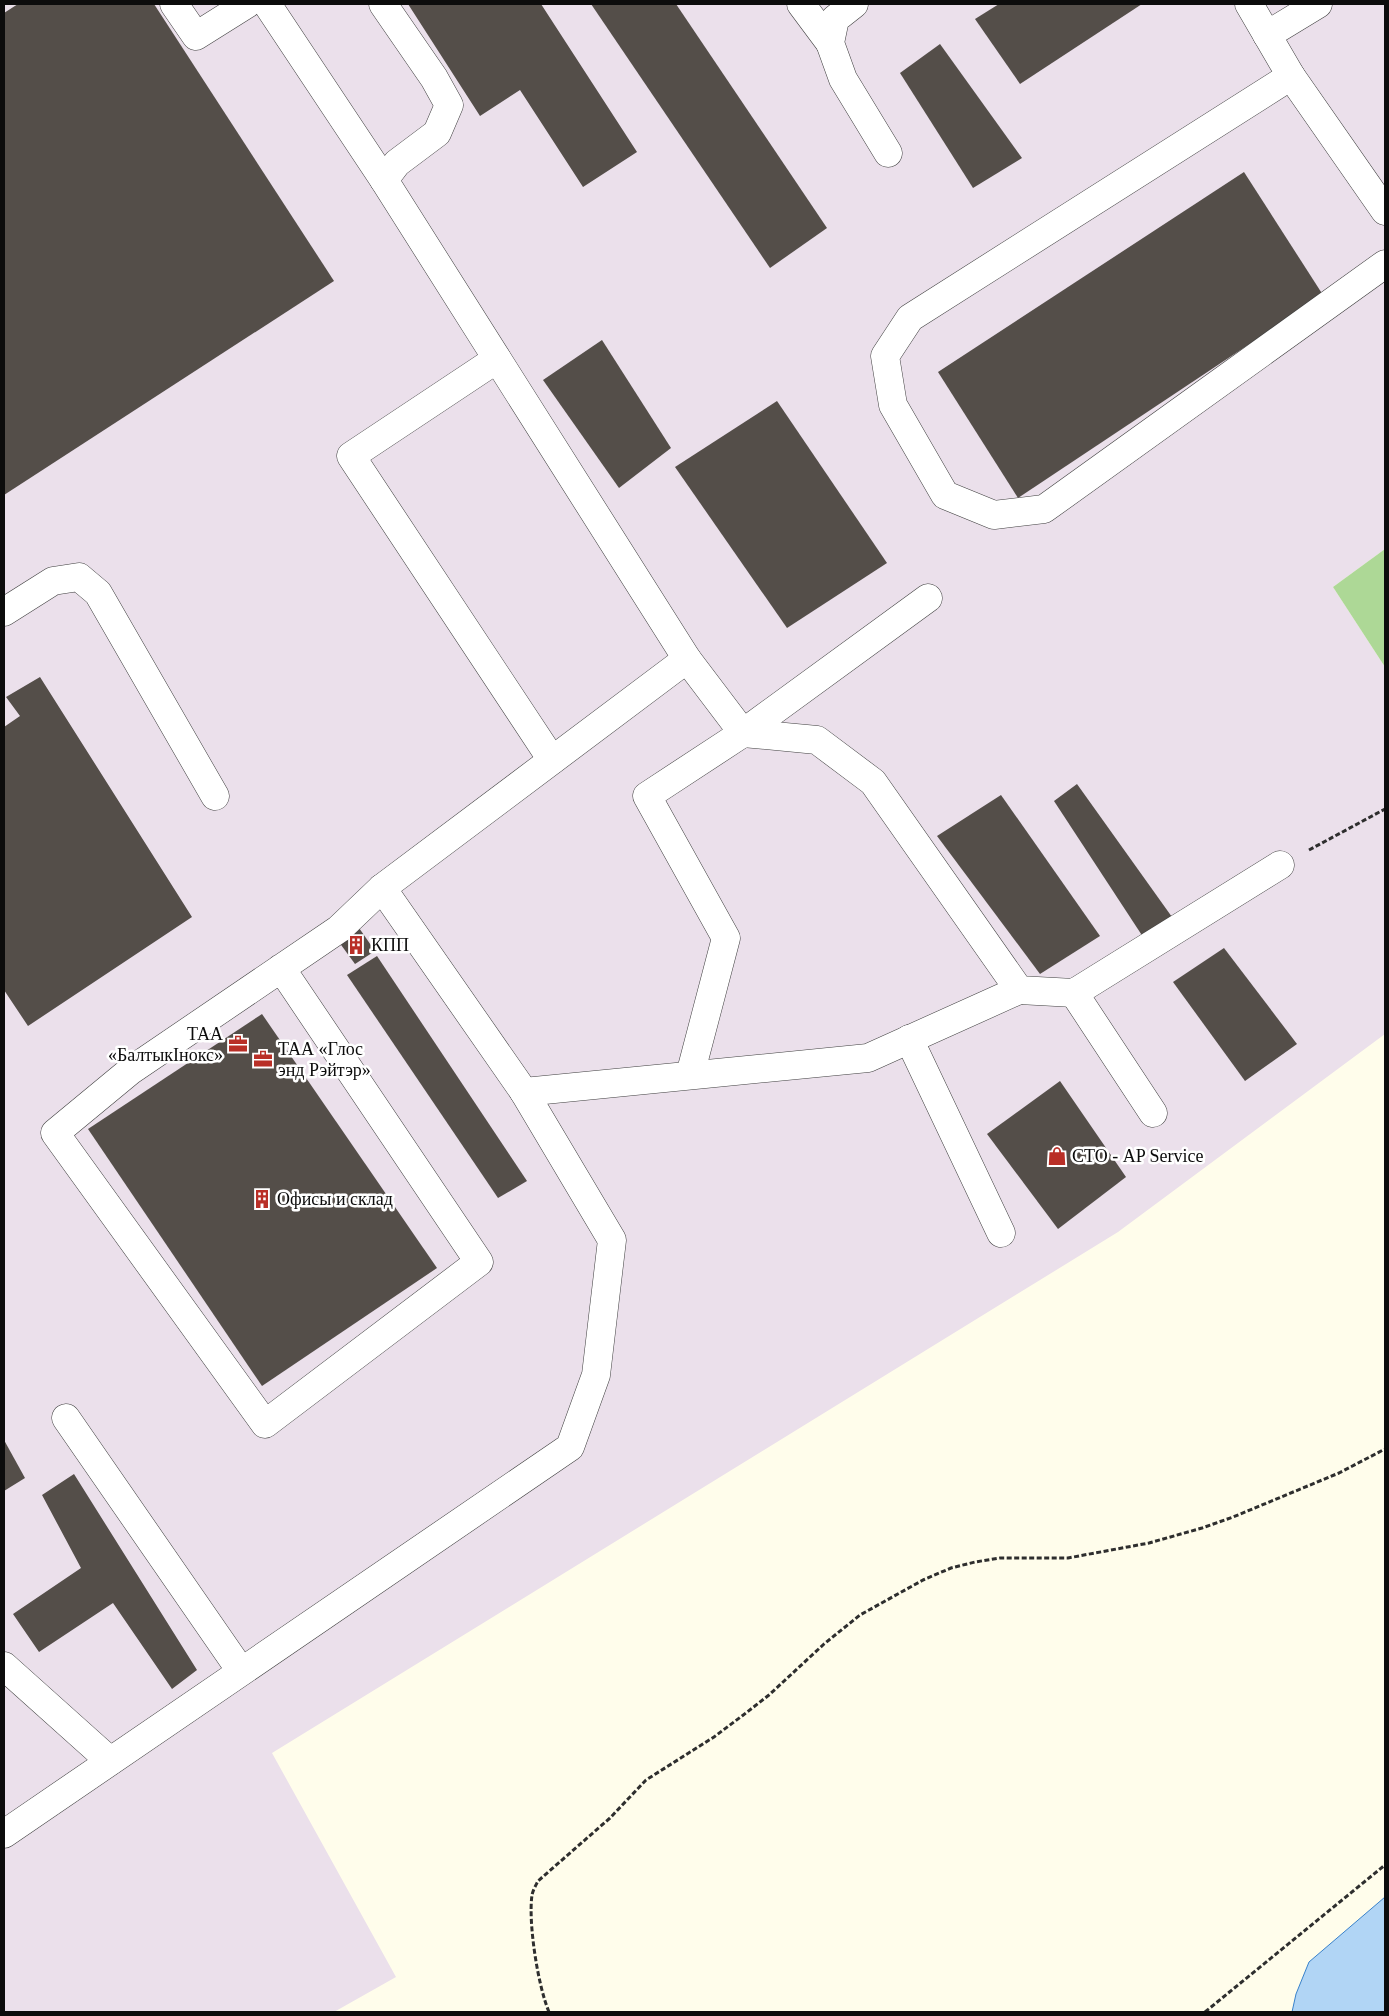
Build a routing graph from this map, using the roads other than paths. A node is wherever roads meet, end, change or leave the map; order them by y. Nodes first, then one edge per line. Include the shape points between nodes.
1 (174, 4) edge
2 (247, 4) edge
3 (267, 4) edge
4 (383, 4) edge
5 (801, 4) edge
6 (854, 4) edge
7 (1249, 4) edge
8 (1318, 4) edge
9 (1267, 35) junction
10 (830, 43) junction
11 (1291, 76) junction
12 (888, 153) dead end
13 (384, 180) junction
14 (1385, 210) edge
15 (1385, 264) edge
16 (497, 359) junction
17 (928, 598) dead end
18 (4, 612) edge
19 (688, 659) junction
20 (743, 732) junction
21 (552, 760) junction
22 (215, 796) dead end
23 (1280, 865) road end
24 (382, 888) junction
25 (281, 968) junction
26 (1019, 990) junction
27 (1074, 993) junction
28 (909, 1039) junction
29 (690, 1075) junction
30 (524, 1092) junction
31 (1153, 1113) dead end
32 (1001, 1233) dead end
33 (66, 1418) dead end
34 (4, 1666) edge
35 (241, 1671) junction
36 (110, 1761) junction
37 (4, 1834) edge

1 - 2 lane via 196,36
3 - 13 lane
4 - 13 lane via 449,105 437,133 397,164
5 - 10 lane
6 - 10 lane via 835,19
7 - 9 lane
8 - 9 lane
9 - 11 lane
10 - 12 lane via 843,79
11 - 14 lane
11 - 15 lane via 910,318 886,356 893,405 945,495 994,515 1044,509
13 - 16 lane
16 - 19 lane
16 - 21 lane via 351,456
17 - 20 lane
18 - 22 lane via 53,581 79,577 98,593
19 - 20 lane
19 - 21 lane
20 - 26 lane via 816,740 873,782
20 - 29 lane via 647,796 726,938
21 - 24 lane
23 - 27 lane
24 - 25 lane via 339,929
24 - 30 lane
25 - 25 lane via 479,1262 265,1424 55,1133 130,1071
26 - 27 lane
26 - 28 lane
27 - 31 lane
28 - 29 lane via 868,1058
28 - 32 lane
29 - 30 lane
30 - 35 lane via 612,1240 596,1374 570,1447
33 - 35 lane
34 - 36 lane
35 - 36 lane
36 - 37 lane

